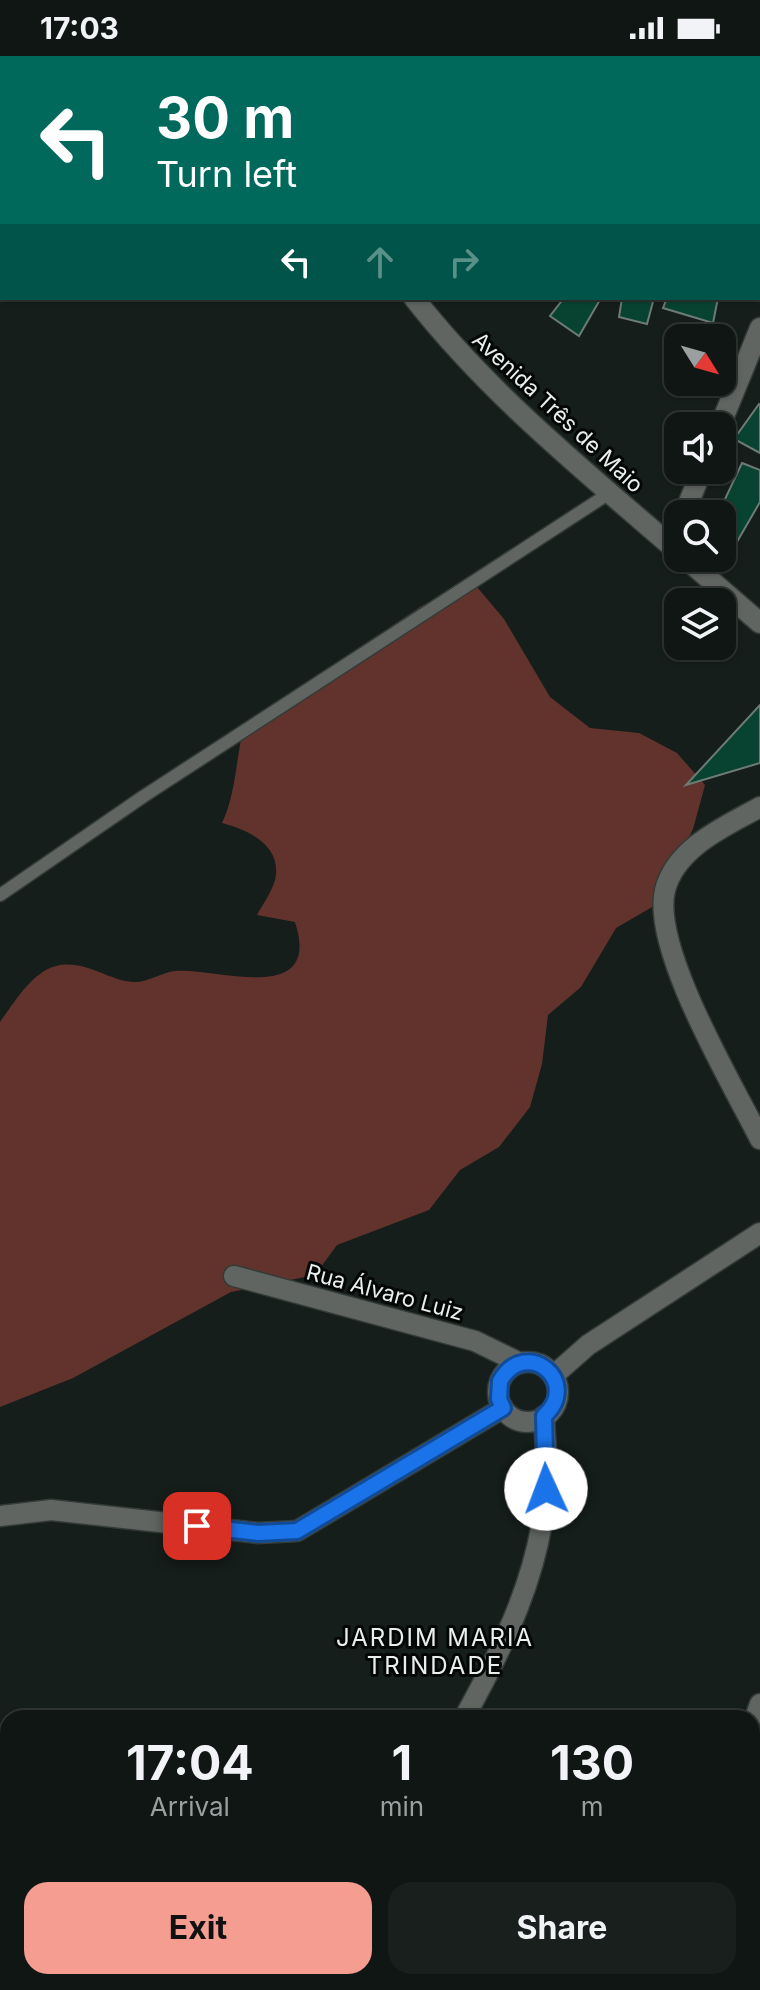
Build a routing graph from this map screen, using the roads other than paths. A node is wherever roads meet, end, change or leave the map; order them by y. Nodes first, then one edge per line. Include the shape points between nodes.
1 (416, 300) edge
2 (760, 328) edge
3 (726, 412) edge
4 (608, 494) junction
5 (664, 536) edge
6 (706, 572) edge
7 (760, 623) edge
8 (760, 807) edge
9 (0, 895) edge
10 (760, 1139) edge
11 (760, 1233) edge
12 (234, 1276) dead end
13 (520, 1363) junction
14 (553, 1376) junction
15 (503, 1408) junction
16 (544, 1416) junction
17 (0, 1516) edge
18 (468, 1710) edge

1 - 4 street, Avenida Três de Maio via 449,342
2 - 3 street
4 - 5 street, Avenida Três de Maio
4 - 9 lane
6 - 7 street, Avenida Três de Maio
8 - 10 street via 701,840 665,888 663,924 674,964
11 - 14 street via 588,1345
12 - 13 street, Rua Álvaro Luiz via 475,1341
13 - 14 street via 539,1364
13 - 15 street via 500,1381
14 - 16 street via 556,1402
15 - 16 street via 517,1419
15 - 17 street via 297,1531 258,1533 51,1510
16 - 18 street via 546,1489 534,1563 506,1643

